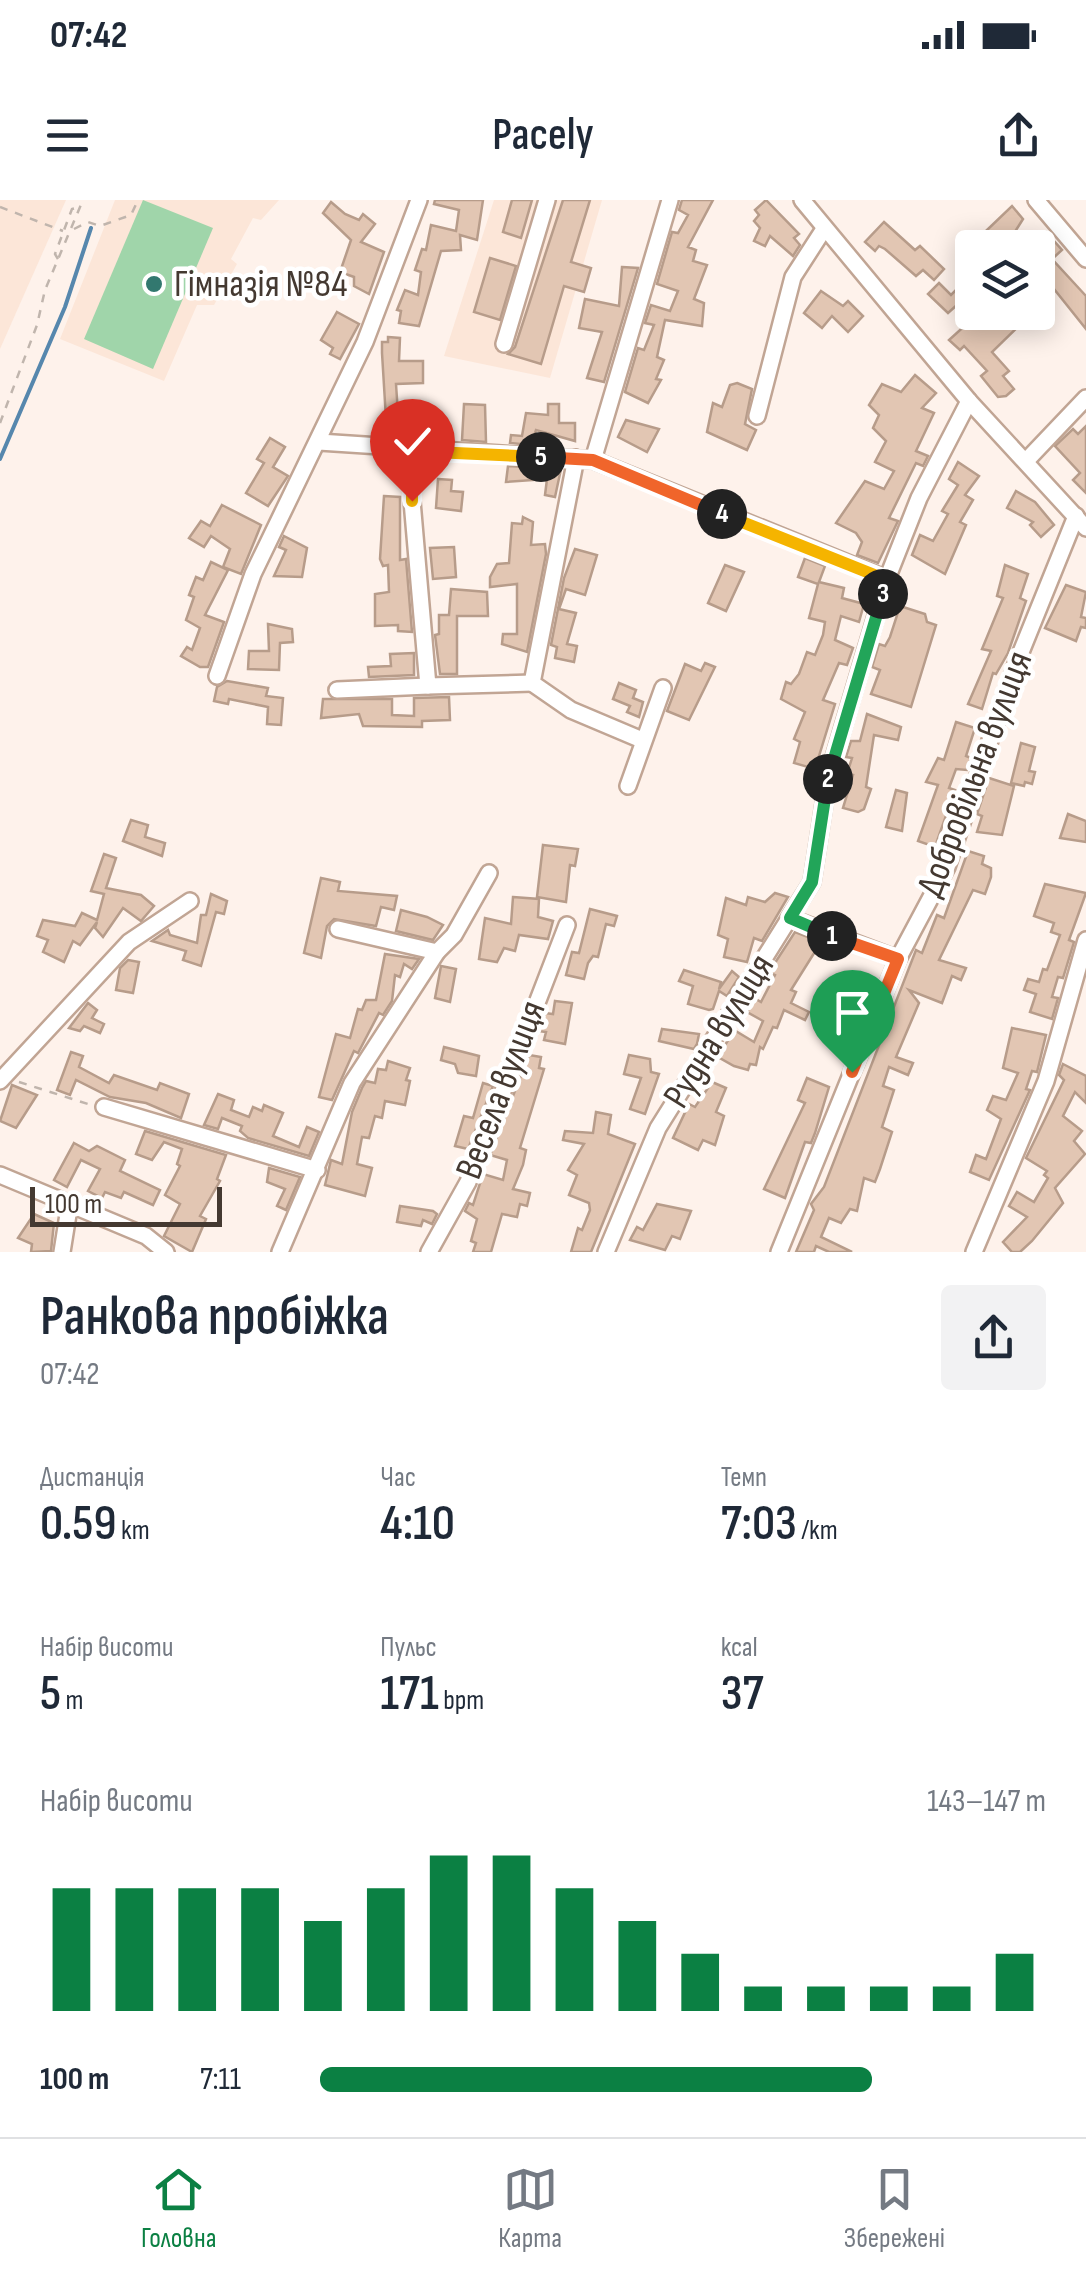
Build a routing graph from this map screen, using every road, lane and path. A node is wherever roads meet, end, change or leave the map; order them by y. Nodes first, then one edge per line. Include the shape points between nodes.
1 (83, 200) edge
2 (138, 200) edge
3 (419, 200) edge
4 (547, 200) edge
5 (670, 200) edge
6 (802, 200) edge
7 (1036, 200) edge
8 (0, 207) edge
9 (80, 207) junction
10 (72, 229) junction
11 (824, 229) junction
12 (64, 231) junction
13 (1086, 259) edge
14 (59, 260) junction
15 (504, 344) dead end
16 (1086, 398) edge
17 (969, 401) junction
18 (757, 416) dead end
19 (0, 423) edge
20 (319, 442) junction
21 (412, 451) junction
22 (576, 458) junction
23 (593, 460) junction
24 (1026, 461) junction
25 (1081, 522) edge
26 (887, 580) junction
27 (218, 676) dead end
28 (532, 683) junction
29 (428, 686) junction
30 (663, 688) dead end
31 (336, 690) dead end
32 (642, 740) junction
33 (628, 786) dead end
34 (488, 873) dead end
35 (190, 901) dead end
36 (790, 918) junction
37 (567, 925) dead end
38 (338, 929) dead end
39 (1086, 940) edge
40 (437, 952) junction
41 (898, 959) junction
42 (2, 1078) edge
43 (104, 1107) joint
44 (317, 1170) junction
45 (0, 1175) edge
46 (70, 1202) junction
47 (62, 1252) edge
48 (166, 1252) edge
49 (280, 1252) edge
50 (429, 1252) edge
51 (606, 1252) edge
52 (778, 1252) edge
53 (974, 1252) edge

1 - 9 path
2 - 10 path via 130,215
3 - 20 street via 366,342
4 - 15 street
5 - 23 street
6 - 11 street
7 - 13 street
8 - 12 path
9 - 10 path
9 - 12 path via 72,209
10 - 14 path
11 - 17 street
11 - 18 street via 793,277
12 - 14 path via 54,254
14 - 19 path
16 - 24 street
17 - 24 street
17 - 26 street, Рудна вулиця via 919,498
20 - 21 street
20 - 27 street via 253,574
21 - 22 street
21 - 29 street
22 - 23 street
22 - 28 street
23 - 26 street
24 - 25 street
25 - 41 street, Добровільна вулиця via 1016,667 946,867
26 - 36 street, Рудна вулиця via 828,778 812,882
28 - 29 street
28 - 32 street via 572,710
29 - 31 street
30 - 32 street
32 - 33 street
34 - 40 street via 454,935
35 - 42 street via 129,942
36 - 41 street
36 - 51 street, Рудна вулиця via 658,1128
37 - 50 street, Весела вулиця via 468,1182
38 - 40 street
39 - 53 street via 1046,1080
40 - 44 street via 352,1083
41 - 52 street, Добровільна вулиця
42 - 43 path
43 - 44 street
44 - 49 street
45 - 46 street
46 - 47 street
46 - 48 street

